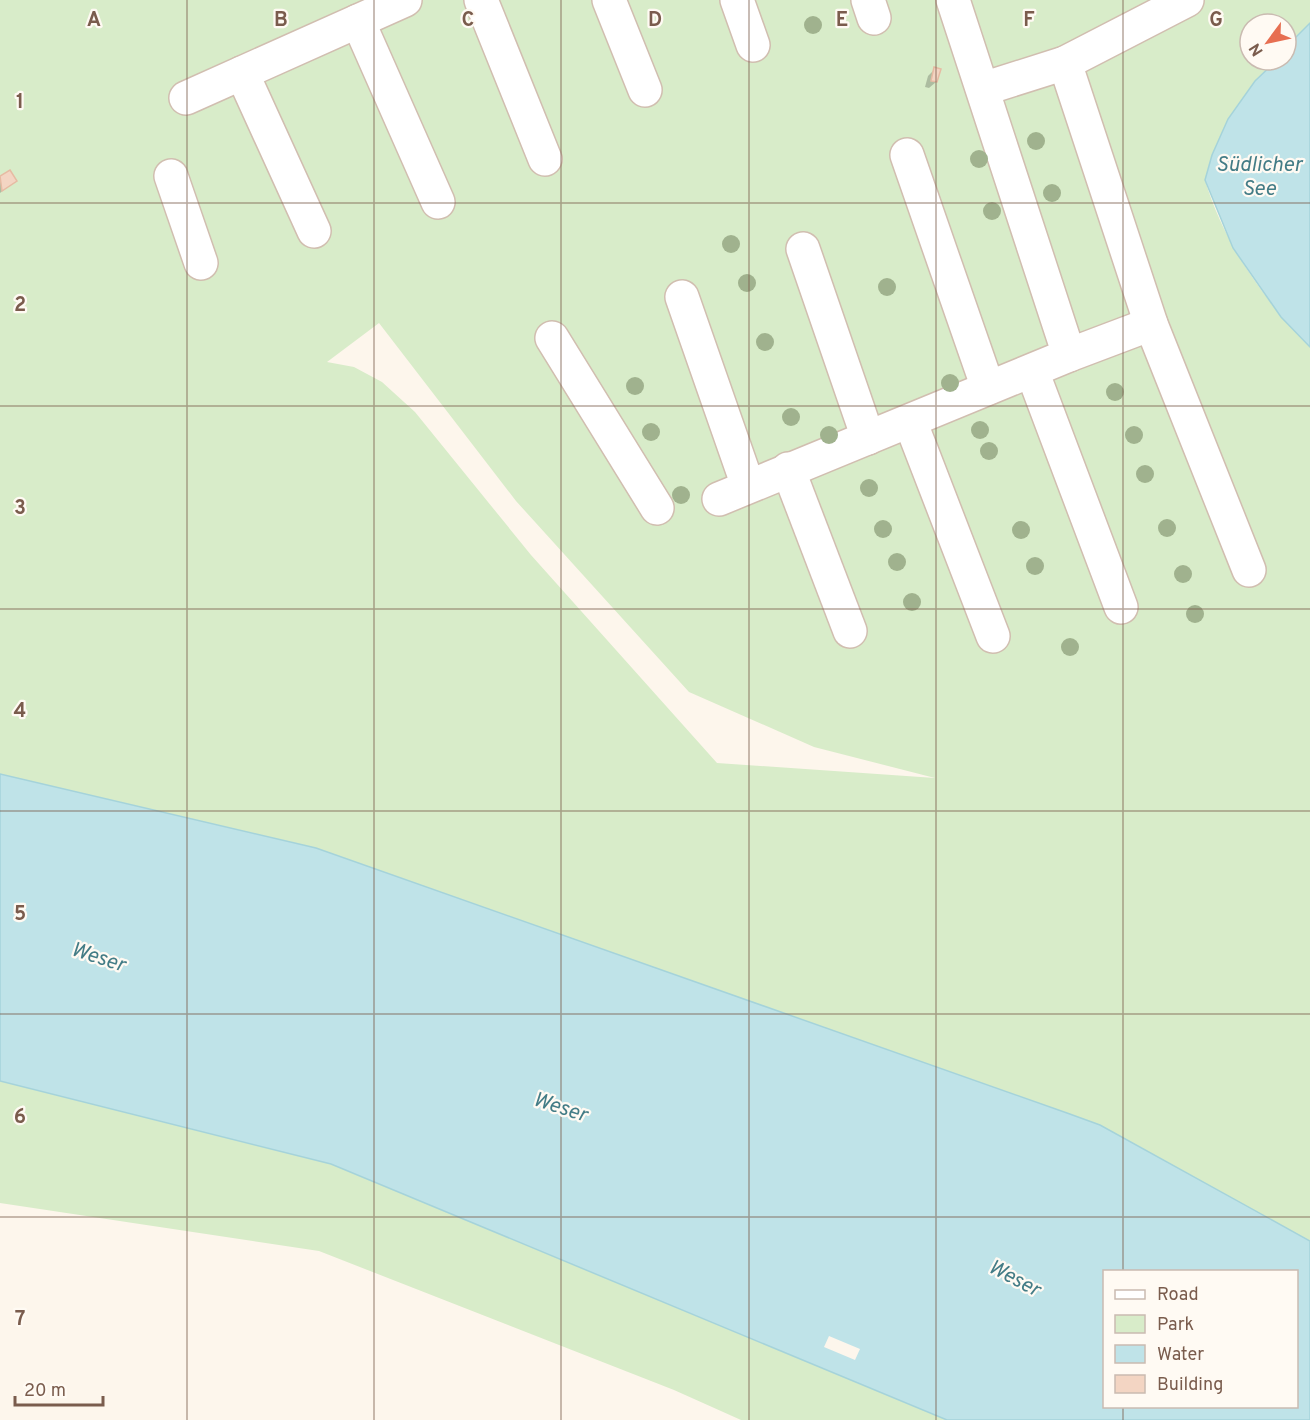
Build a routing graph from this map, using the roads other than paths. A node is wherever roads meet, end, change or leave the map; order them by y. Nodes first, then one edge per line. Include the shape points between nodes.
1 (405, 0) edge
2 (481, 0) edge
3 (609, 0) edge
4 (737, 0) edge
5 (954, 0) edge
6 (1187, 0) edge
7 (358, 21) junction
8 (753, 45) dead end
9 (1065, 63) junction
10 (242, 73) junction
11 (982, 89) junction
12 (645, 90) dead end
13 (186, 98) dead end
14 (907, 155) dead end
15 (545, 159) dead end
16 (171, 176) dead end
17 (438, 202) dead end
18 (314, 231) dead end
19 (803, 249) dead end
20 (201, 263) dead end
21 (682, 297) dead end
22 (1151, 324) junction
23 (552, 339) dead end
24 (1069, 355) junction
25 (1032, 371) junction
26 (988, 388) junction
27 (910, 421) junction
28 (868, 438) junction
29 (788, 470) junction
30 (657, 508) dead end
31 (1250, 570) dead end
32 (1121, 607) dead end
33 (850, 631) dead end
34 (993, 636) dead end

1 - 7 lane
2 - 15 lane
3 - 12 lane
4 - 8 lane
5 - 11 lane
6 - 9 lane
7 - 10 lane
7 - 17 lane
9 - 11 lane
9 - 22 lane
10 - 13 lane
10 - 18 lane
11 - 24 lane
14 - 26 lane
16 - 20 lane
19 - 28 lane
21 - 29 lane via 733,493
22 - 24 lane
22 - 31 lane
23 - 30 lane
24 - 25 lane
25 - 26 lane
25 - 32 lane
26 - 27 lane
27 - 28 lane
27 - 34 lane
28 - 29 lane
29 - 33 lane

